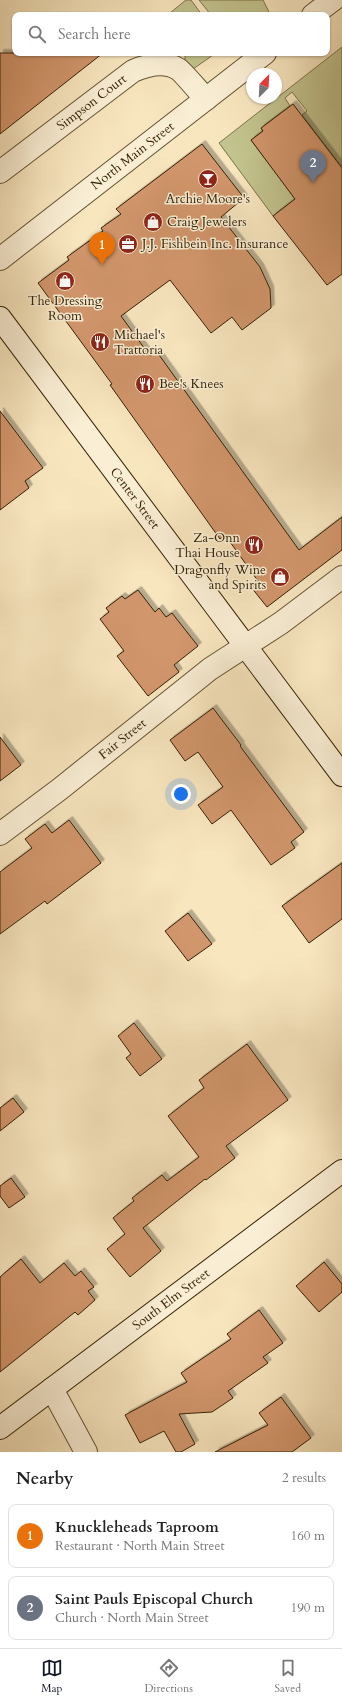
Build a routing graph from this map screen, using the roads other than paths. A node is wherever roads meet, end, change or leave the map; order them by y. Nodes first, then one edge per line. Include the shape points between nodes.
1 (333, 0) edge
2 (317, 12) edge
3 (261, 56) edge
4 (206, 99) junction
5 (0, 172) edge
6 (0, 259) edge
7 (0, 318) edge
8 (342, 577) edge
9 (245, 646) junction
10 (342, 775) edge
11 (0, 834) edge
12 (342, 1171) edge
13 (52, 1389) junction
14 (0, 1428) edge
15 (86, 1452) edge

1 - 2 street
3 - 4 street, North Main Street
4 - 5 street, Simpson Court via 178,69 162,64 148,64 133,71
4 - 6 street, North Main Street
7 - 9 street, Center Street
8 - 9 street, Fair Street via 281,623
9 - 10 street, Center Street
9 - 11 street, Fair Street via 210,669
12 - 13 street, South Elm Street
13 - 14 street, South Elm Street
13 - 15 street

